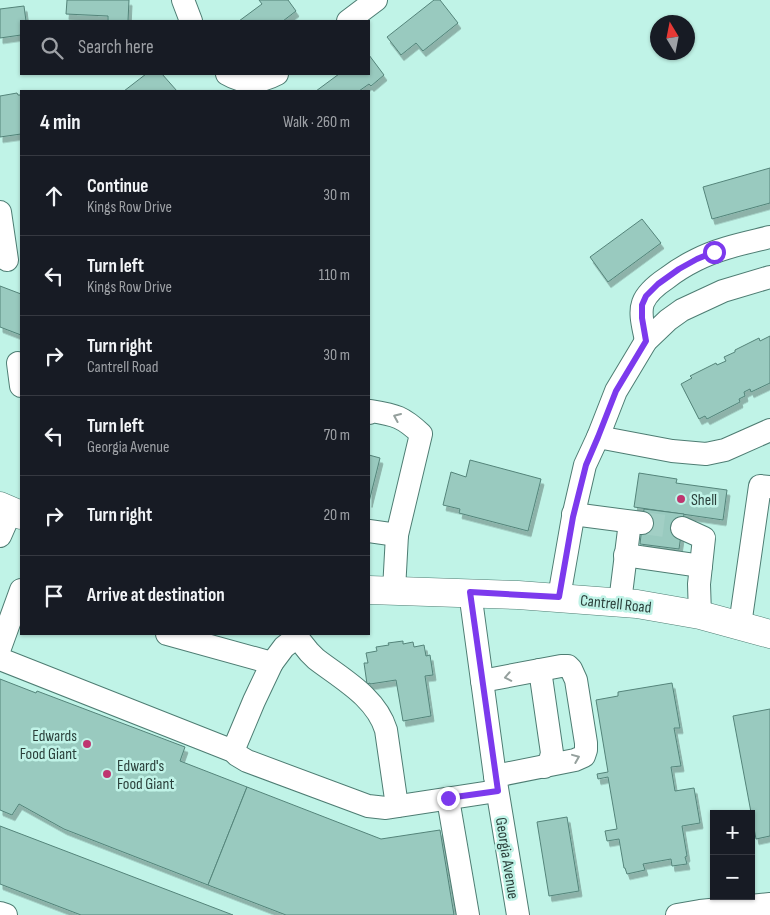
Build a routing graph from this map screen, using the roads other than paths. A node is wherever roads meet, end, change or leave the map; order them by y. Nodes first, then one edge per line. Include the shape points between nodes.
1 (183, 0) edge
2 (376, 0) edge
3 (191, 20) edge
4 (349, 20) edge
5 (228, 75) edge
6 (275, 75) edge
7 (0, 212) edge
8 (770, 237) edge
9 (9, 261) edge
10 (770, 277) edge
11 (646, 341) junction
12 (13, 360) edge
13 (20, 383) edge
14 (370, 412) edge
15 (770, 430) edge
16 (598, 437) junction
17 (770, 487) edge
18 (13, 508) edge
19 (573, 514) junction
20 (770, 521) edge
21 (682, 528) tunnel mouth
22 (370, 531) edge
23 (0, 536) edge
24 (397, 536) junction
25 (625, 555) junction
26 (701, 566) junction
27 (381, 590) edge
28 (745, 591) junction
29 (470, 592) junction
30 (20, 593) edge
31 (559, 597) junction
32 (620, 602) junction
33 (700, 615) junction
34 (740, 625) junction
35 (770, 634) edge
36 (171, 635) edge
37 (297, 635) edge
38 (0, 648) edge
39 (0, 659) edge
40 (272, 663) junction
41 (540, 670) junction
42 (482, 681) junction
43 (234, 751) junction
44 (544, 767) junction
45 (496, 784) junction
46 (448, 798) junction
47 (397, 806) junction
48 (770, 904) edge
49 (0, 913) edge
50 (6, 915) edge
51 (468, 915) edge
52 (518, 915) edge
53 (677, 915) edge

1 - 3 street
2 - 4 street
5 - 6 street via 245,82
7 - 9 street
8 - 11 street via 697,259 658,284 642,305
10 - 11 street via 682,310
11 - 16 street via 616,391
12 - 13 street
24 -> 14 street via 421,434 408,422 391,414
15 - 16 street via 725,450 706,454
16 - 19 street via 586,465
17 - 28 street via 760,486
18 - 23 street
19 - 25 street via 636,522
19 - 31 street
20 - 28 street via 761,576
21 - 26 street via 704,538
22 - 24 street
24 - 27 street
25 - 26 street
25 - 32 street
26 - 33 street
27 - 29 main road, Cantrell Road
28 - 34 street
29 - 31 main road, Cantrell Road
29 - 42 street, Georgia Avenue
30 - 38 street
31 - 32 main road, Cantrell Road
32 - 33 main road, Cantrell Road
33 - 34 main road, Cantrell Road
34 - 35 main road, Cantrell Road
36 - 40 street
37 - 40 street
37 - 47 street via 316,659 367,698 383,720
39 - 43 street
40 - 43 street
41 -> 42 street
41 - 44 street via 552,753
44 -> 41 street via 584,756 586,743 576,680 571,669 564,666
42 - 45 street, Georgia Avenue
43 - 47 street via 247,761 368,806
44 - 45 street
45 - 46 street
45 - 52 street, Georgia Avenue
46 - 47 street
46 - 51 street
48 - 53 street
49 - 50 street

